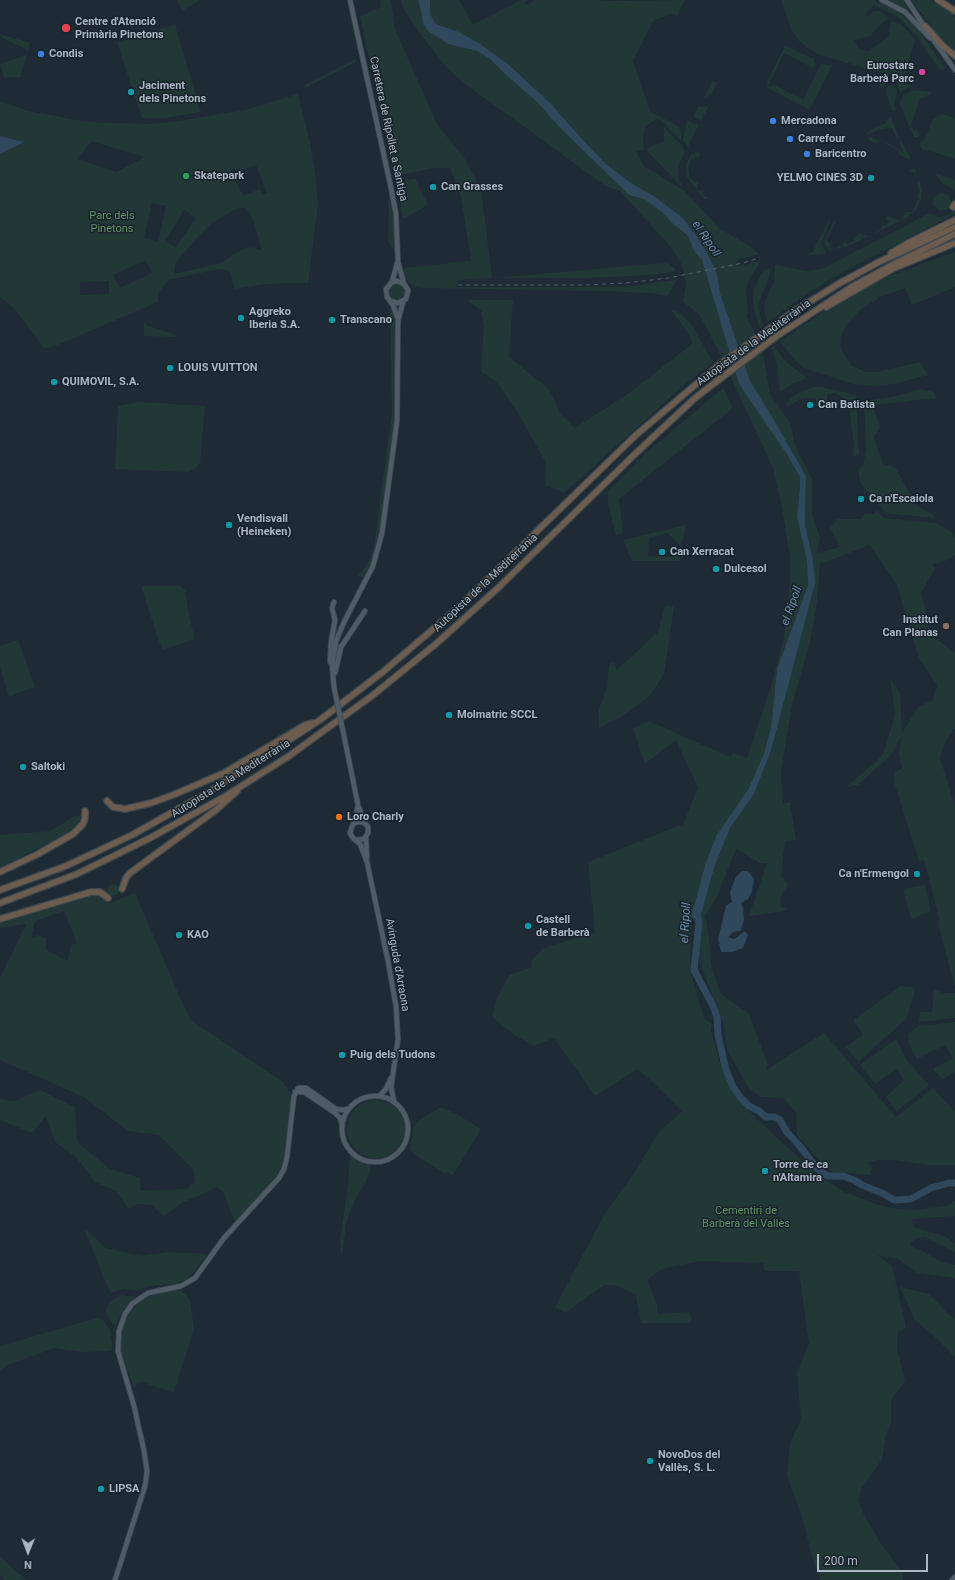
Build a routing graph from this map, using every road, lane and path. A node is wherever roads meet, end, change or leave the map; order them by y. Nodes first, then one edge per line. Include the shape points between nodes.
1 (350, 0) edge
2 (882, 0) edge
3 (938, 0) edge
4 (909, 2) edge
5 (955, 11) edge
6 (925, 26) junction
7 (936, 44) junction
8 (955, 56) edge
9 (955, 70) edge
10 (955, 217) edge
11 (955, 220) edge
12 (955, 226) edge
13 (955, 234) edge
14 (955, 243) edge
15 (955, 247) edge
16 (899, 248) junction
17 (398, 262) junction
18 (879, 262) junction
19 (879, 276) junction
20 (392, 282) junction
21 (404, 284) junction
22 (390, 301) junction
23 (403, 302) junction
24 (813, 313) junction
25 (398, 321) junction
26 (334, 602) dead end
27 (365, 611) dead end
28 (332, 673) junction
29 (334, 687) junction
30 (320, 720) junction
31 (241, 786) junction
32 (107, 801) dead end
33 (358, 805) junction
34 (85, 811) dead end
35 (355, 822) junction
36 (365, 823) junction
37 (366, 837) junction
38 (356, 840) junction
39 (367, 862) junction
40 (0, 872) edge
41 (122, 889) dead end
42 (0, 890) edge
43 (108, 898) dead end
44 (0, 903) edge
45 (0, 919) edge
46 (393, 1073) junction
47 (295, 1092) junction
48 (380, 1095) junction
49 (394, 1101) junction
50 (348, 1109) junction
51 (342, 1125) junction
52 (955, 1577) edge
53 (115, 1580) edge
54 (952, 1580) edge

1 - 17 main road, Carretera de Ripollet a Santiga via 395,208
2 - 7 main road via 906,12
3 - 5 highway
4 - 6 main road
6 - 7 main road
6 - 8 highway
7 - 9 main road
10 - 16 highway via 912,238
11 - 16 highway
12 - 18 highway, Autopista de la Mediterrània
13 - 24 highway, Autopista de la Mediterrània via 853,286
14 - 19 highway
15 - 19 highway
16 - 18 highway
17 - 20 main road
17 - 21 main road
18 - 30 highway, Autopista de la Mediterrània via 772,326 702,378 632,439 460,606 384,671
19 - 24 highway
20 - 21 main road
20 - 22 main road via 386,291
21 - 23 main road via 408,292
22 - 23 main road
22 - 25 main road
23 - 25 main road
24 - 31 highway, Autopista de la Mediterrània via 777,336 708,388 437,643 351,712
25 - 28 main road via 399,404 381,541 373,566 344,622 335,647
26 - 28 main road via 332,608 335,620 330,653
27 - 29 main road via 339,652
28 - 29 main road
29 - 33 main road, bridge
30 - 32 highway via 305,725 224,773 151,803 125,809 114,807
30 - 42 highway, Autopista de la Mediterrània via 250,767 137,832 66,866
31 - 41 highway via 216,810 128,875
31 - 44 highway, Autopista de la Mediterrània via 175,825 101,863
33 - 35 main road
33 - 36 main road
34 - 40 highway via 83,824 73,834
35 - 36 main road
35 - 38 main road via 350,830
36 - 37 main road via 368,830
37 - 38 main road
37 - 39 main road
38 - 39 main road
39 - 46 main road, Avinguda d'Arraona via 396,1006 398,1039
43 - 45 highway via 100,892 91,892
46 - 48 main road via 386,1089
46 - 49 main road via 391,1091
47 - 50 main road via 298,1088 306,1088 336,1108
47 - 51 main road via 304,1092 335,1113
47 - 53 main road via 287,1157 279,1178 224,1238 195,1278 181,1286 142,1296 132,1304 122,1319 118,1351 134,1406 147,1471 145,1486
48 - 49 main road
48 - 50 main road via 362,1097
49 - 51 main road via 404,1112 409,1132 404,1146 390,1159 373,1162 358,1157 346,1146
50 - 51 main road
52 - 54 main road

